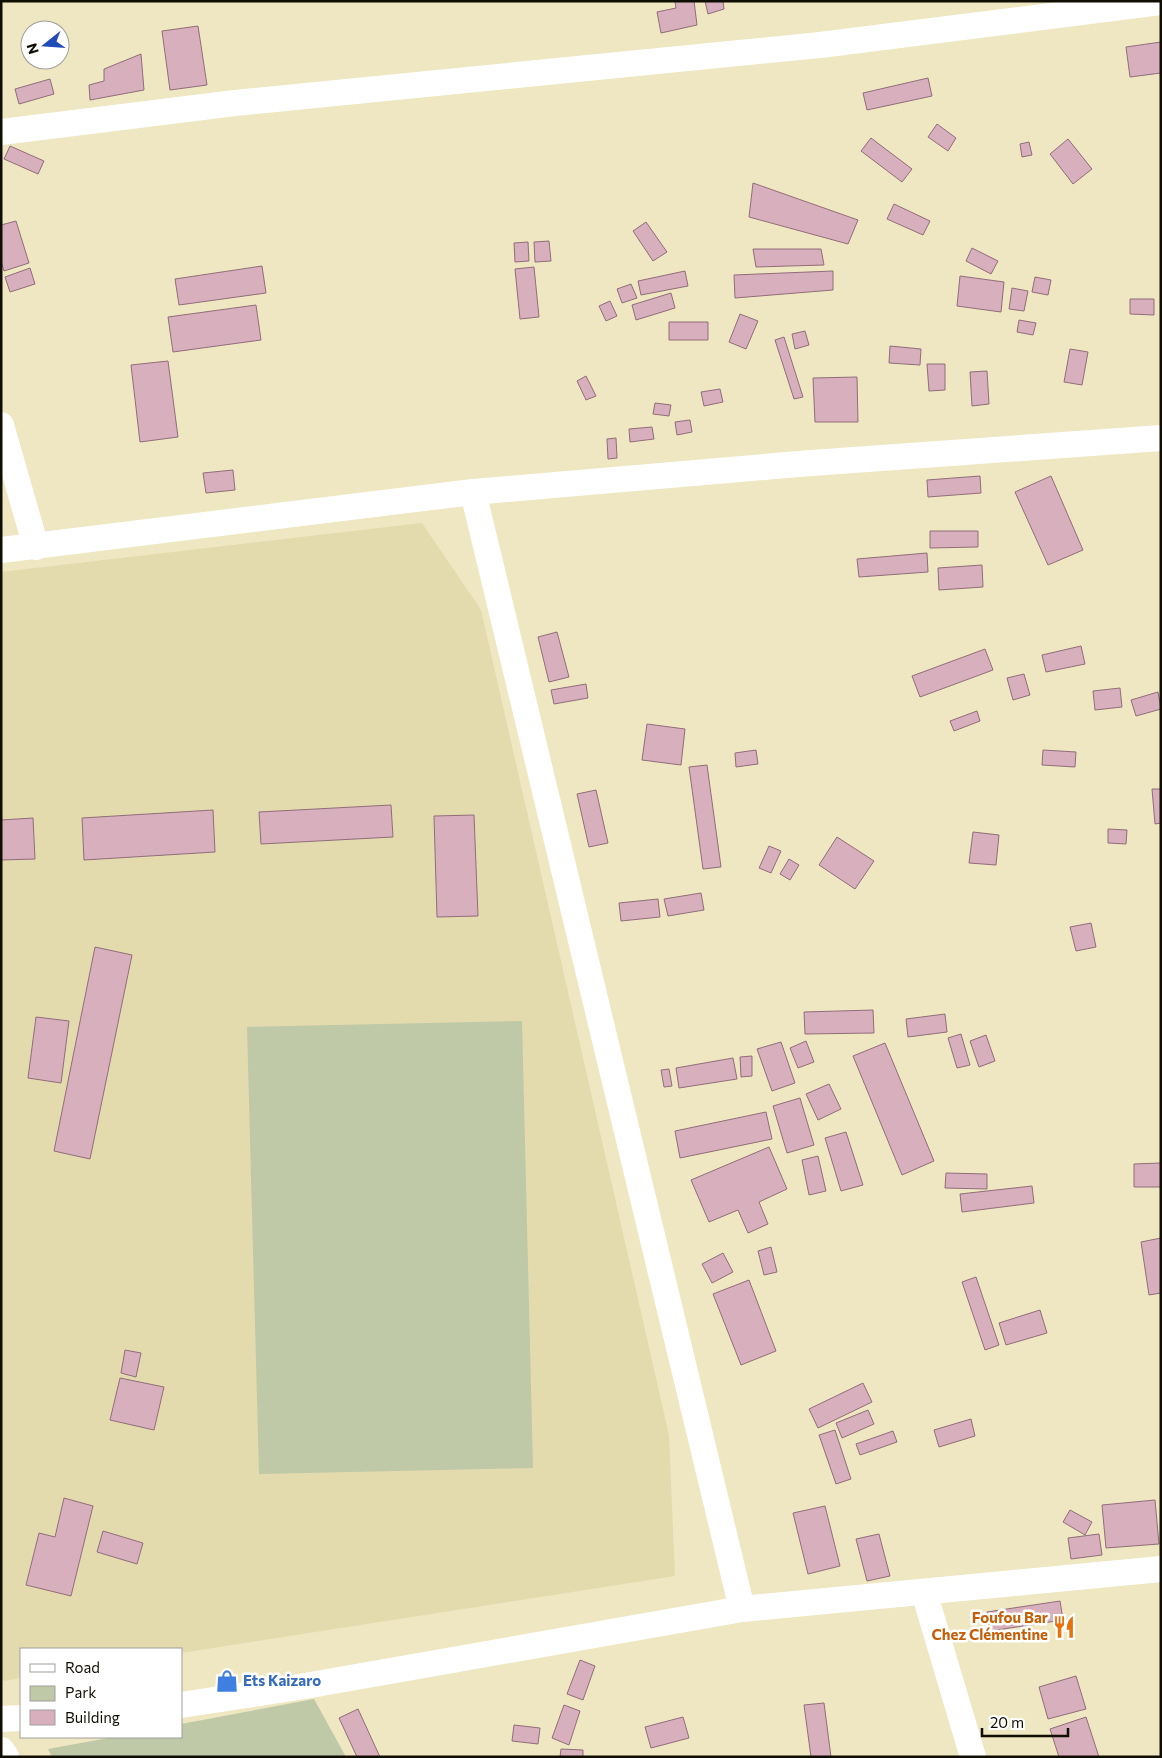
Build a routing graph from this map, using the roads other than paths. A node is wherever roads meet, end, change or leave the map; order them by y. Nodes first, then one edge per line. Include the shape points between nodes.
1 (1161, 2) edge
2 (1, 132) edge
3 (1, 426) edge
4 (1161, 438) edge
5 (473, 492) junction
6 (36, 547) junction
7 (1, 550) edge
8 (1161, 1569) edge
9 (924, 1592) junction
10 (742, 1609) junction
11 (182, 1704) edge
12 (20, 1718) edge
13 (1, 1719) edge
14 (1, 1751) edge
15 (6, 1757) edge
16 (973, 1757) edge

1 - 2 street via 820,45 235,103
3 - 6 street
4 - 5 street
5 - 6 street
5 - 10 street
6 - 7 street
8 - 9 street
9 - 10 street
9 - 16 street
10 - 11 street via 304,1686
12 - 13 street
14 - 15 main road

